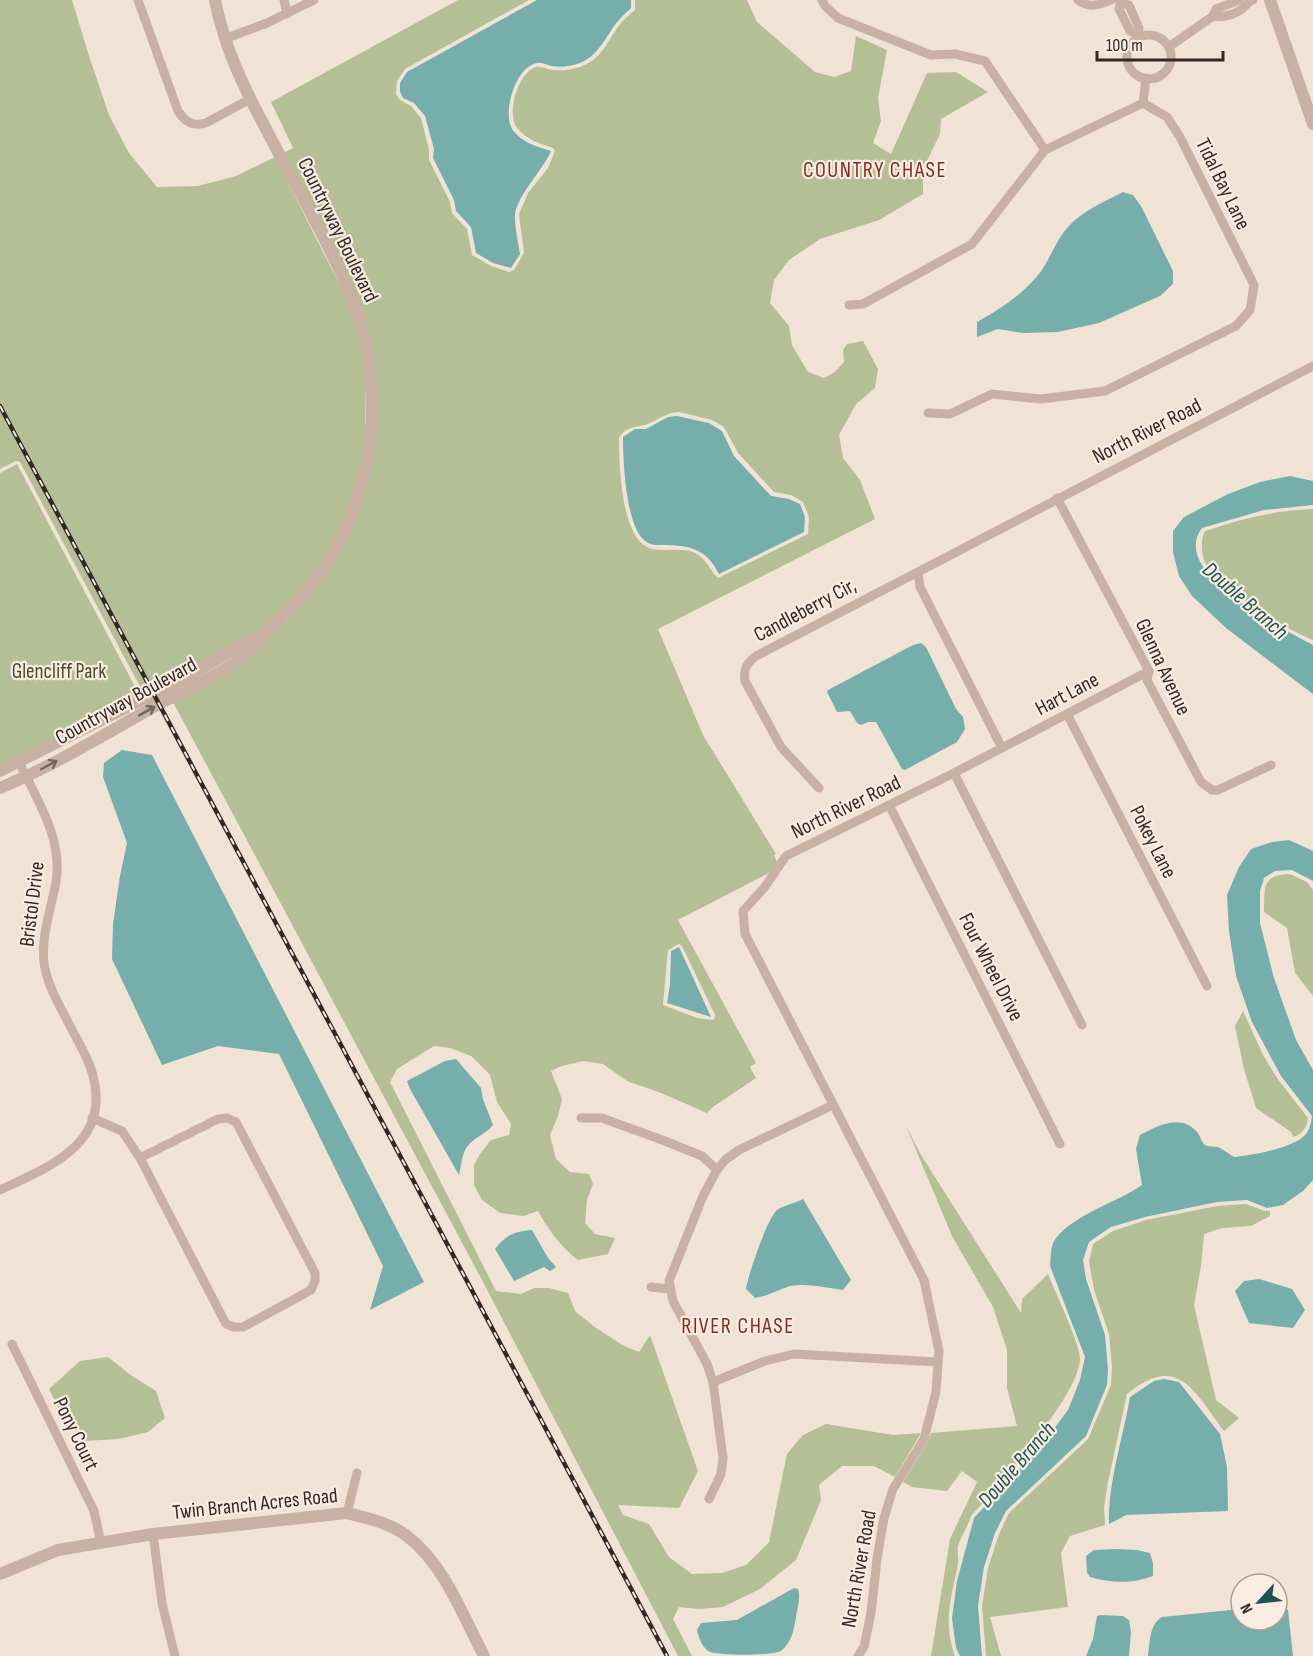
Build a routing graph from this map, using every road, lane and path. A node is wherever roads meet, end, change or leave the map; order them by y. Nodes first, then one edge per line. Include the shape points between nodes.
1 (138, 0) edge
2 (215, 0) edge
3 (284, 0) edge
4 (314, 0) edge
5 (822, 0) edge
6 (1078, 0) edge
7 (1270, 0) edge
8 (1117, 1) edge
9 (1245, 1) edge
10 (287, 14) junction
11 (1138, 36) junction
12 (224, 39) junction
13 (1169, 47) junction
14 (1146, 78) junction
15 (250, 99) junction
16 (1143, 103) junction
17 (1313, 124) edge
18 (1045, 150) junction
19 (849, 305) dead end
20 (1313, 366) edge
21 (928, 412) dead end
22 (1057, 498) junction
23 (918, 572) junction
24 (262, 636) junction
25 (1149, 671) junction
26 (1067, 714) junction
27 (1002, 748) junction
28 (19, 762) junction
29 (1271, 765) dead end
30 (0, 771) edge
31 (954, 773) junction
32 (26, 777) junction
33 (0, 788) edge
34 (819, 788) dead end
35 (889, 806) junction
36 (1207, 986) dead end
37 (1082, 1025) dead end
38 (833, 1105) junction
39 (581, 1118) dead end
40 (92, 1119) junction
41 (1060, 1144) dead end
42 (140, 1158) junction
43 (717, 1170) junction
44 (0, 1190) edge
45 (651, 1287) dead end
46 (669, 1289) junction
47 (12, 1344) dead end
48 (938, 1362) junction
49 (713, 1382) junction
50 (357, 1473) dead end
51 (709, 1499) dead end
52 (347, 1513) junction
53 (153, 1534) junction
54 (101, 1543) junction
55 (0, 1574) edge
56 (175, 1656) edge
57 (484, 1656) edge
58 (858, 1656) edge

1 - 15 street via 178,111 187,122 199,125
2 - 12 street, Countryway Boulevard
3 - 10 street
4 - 10 street
5 - 18 street via 838,18 931,56 955,54 984,61
6 - 8 street via 1095,6
7 - 17 street
8 - 11 street via 1130,32
9 - 13 street via 1242,9 1221,18 1213,16
10 - 12 street
11 - 13 street via 1153,35
11 - 14 street via 1129,48 1128,62 1136,74
12 - 15 street, Countryway Boulevard
13 - 14 street via 1168,68 1157,78
14 - 16 street
15 - 24 street, Countryway Boulevard via 351,295 365,338 372,401 366,470 350,519 331,558 308,590
16 - 18 street
16 - 21 street, Tidal Bay Lane via 1167,117 1180,137 1254,285 1250,310 1236,326 1105,391 1041,399 992,394 950,414
18 - 19 street via 972,244 863,304
20 - 22 street, North River Road
22 - 23 street, North River Road
22 - 25 street, Glenna Avenue
23 - 27 street via 920,587
23 - 34 street, Candleberry Cir, via 756,656 746,667 745,681 774,737
24 - 28 street, Countryway Boulevard
32 -> 24 street, Countryway Boulevard via 225,668 255,648
25 - 26 street, Hart Lane
25 - 29 street, Glenna Avenue via 1147,680 1197,776 1206,786 1218,790
26 - 27 street, Hart Lane
26 - 36 street, Pokey Lane
27 - 31 street, North River Road
28 - 30 street, Countryway Boulevard
28 - 32 street, Bristol Drive
31 - 35 street, North River Road
31 - 37 street
32 - 33 street, Countryway Boulevard
32 - 40 street, Bristol Drive via 56,848 56,880 44,938 45,966 93,1073 96,1094
35 - 38 street, North River Road via 786,856 743,911 746,934
35 - 41 street, Four Wheel Drive
38 - 43 street via 739,1149
38 - 48 street, North River Road via 924,1280
39 - 43 street via 602,1118 665,1141 702,1156
40 - 42 street via 122,1131
40 - 44 street via 69,1154
42 - 42 street via 226,1324 243,1327 311,1290 315,1273 236,1122 218,1119
43 - 46 street via 674,1267
45 - 46 street
46 - 49 street
47 - 54 street, Pony Court via 94,1510
48 - 49 street via 794,1354
48 - 58 street, North River Road via 936,1392 924,1439 893,1489 884,1518 871,1613 864,1647
49 - 51 street via 723,1458 721,1474
50 - 52 street
52 - 53 street, Twin Branch Acres Road
52 - 57 street, Twin Branch Acres Road via 375,1519 407,1535 443,1579
53 - 54 street, Twin Branch Acres Road
53 - 56 street via 162,1603
54 - 55 street, Twin Branch Acres Road via 58,1550

